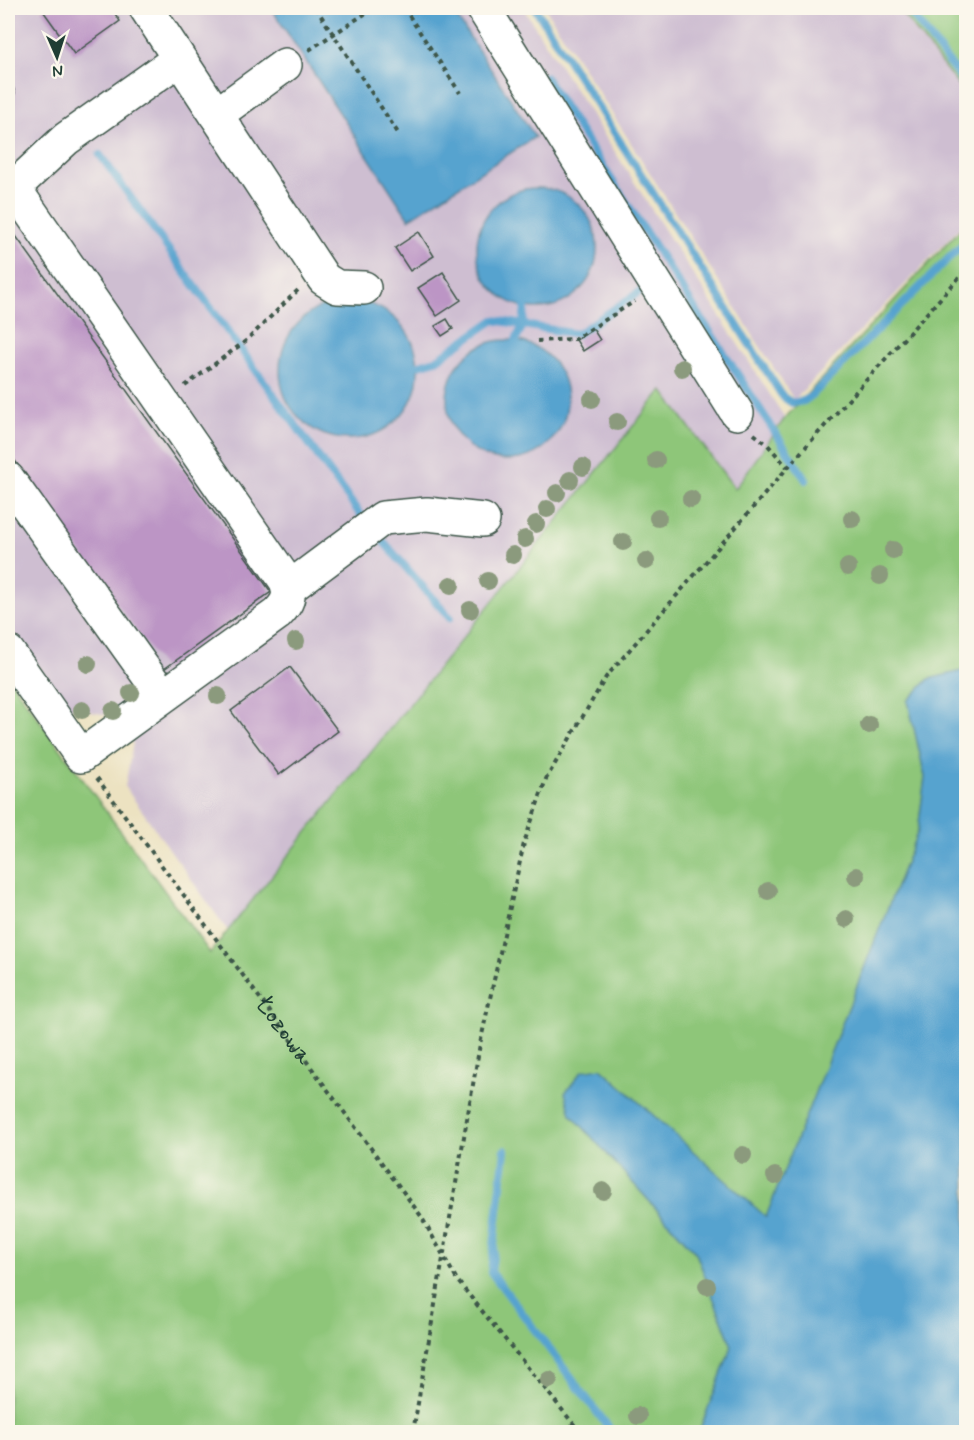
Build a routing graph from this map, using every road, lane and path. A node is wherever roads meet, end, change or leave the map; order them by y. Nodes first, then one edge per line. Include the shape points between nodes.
1 (146, 8) edge
2 (316, 8) edge
3 (374, 8) edge
4 (404, 8) edge
5 (483, 8) edge
6 (333, 34) junction
7 (180, 59) junction
8 (295, 59) joint
9 (460, 93) dead end
10 (216, 115) junction
11 (398, 133) dead end
12 (11, 191) edge
13 (318, 270) junction
14 (966, 270) edge
15 (658, 287) junction
16 (364, 288) dead end
17 (537, 341) dead end
18 (163, 403) junction
19 (743, 422) joint
20 (787, 467) junction
21 (8, 479) edge
22 (483, 520) dead end
23 (289, 588) junction
24 (8, 652) edge
25 (163, 696) junction
26 (81, 756) junction
27 (442, 1256) junction
28 (413, 1432) edge
29 (580, 1432) edge

1 - 7 street
2 - 6 path
3 - 6 path
4 - 9 path
5 - 15 street
6 - 8 path
6 - 11 path
7 - 10 street
7 - 12 street via 66,139
8 - 10 street
10 - 13 street
12 - 18 street
13 - 16 street via 337,287
13 - 18 path via 247,340
14 - 20 path
15 - 17 path via 575,339
15 - 19 street
18 - 23 street
19 - 20 path
20 - 27 path via 606,677 546,779 524,843 480,1044
21 - 25 street
22 - 23 street via 427,514 383,518
23 - 25 street via 287,604 277,614
24 - 26 street
25 - 26 street
26 - 27 path, Łozowa via 421,1216
27 - 28 path
27 - 29 path, Łozowa via 457,1280

